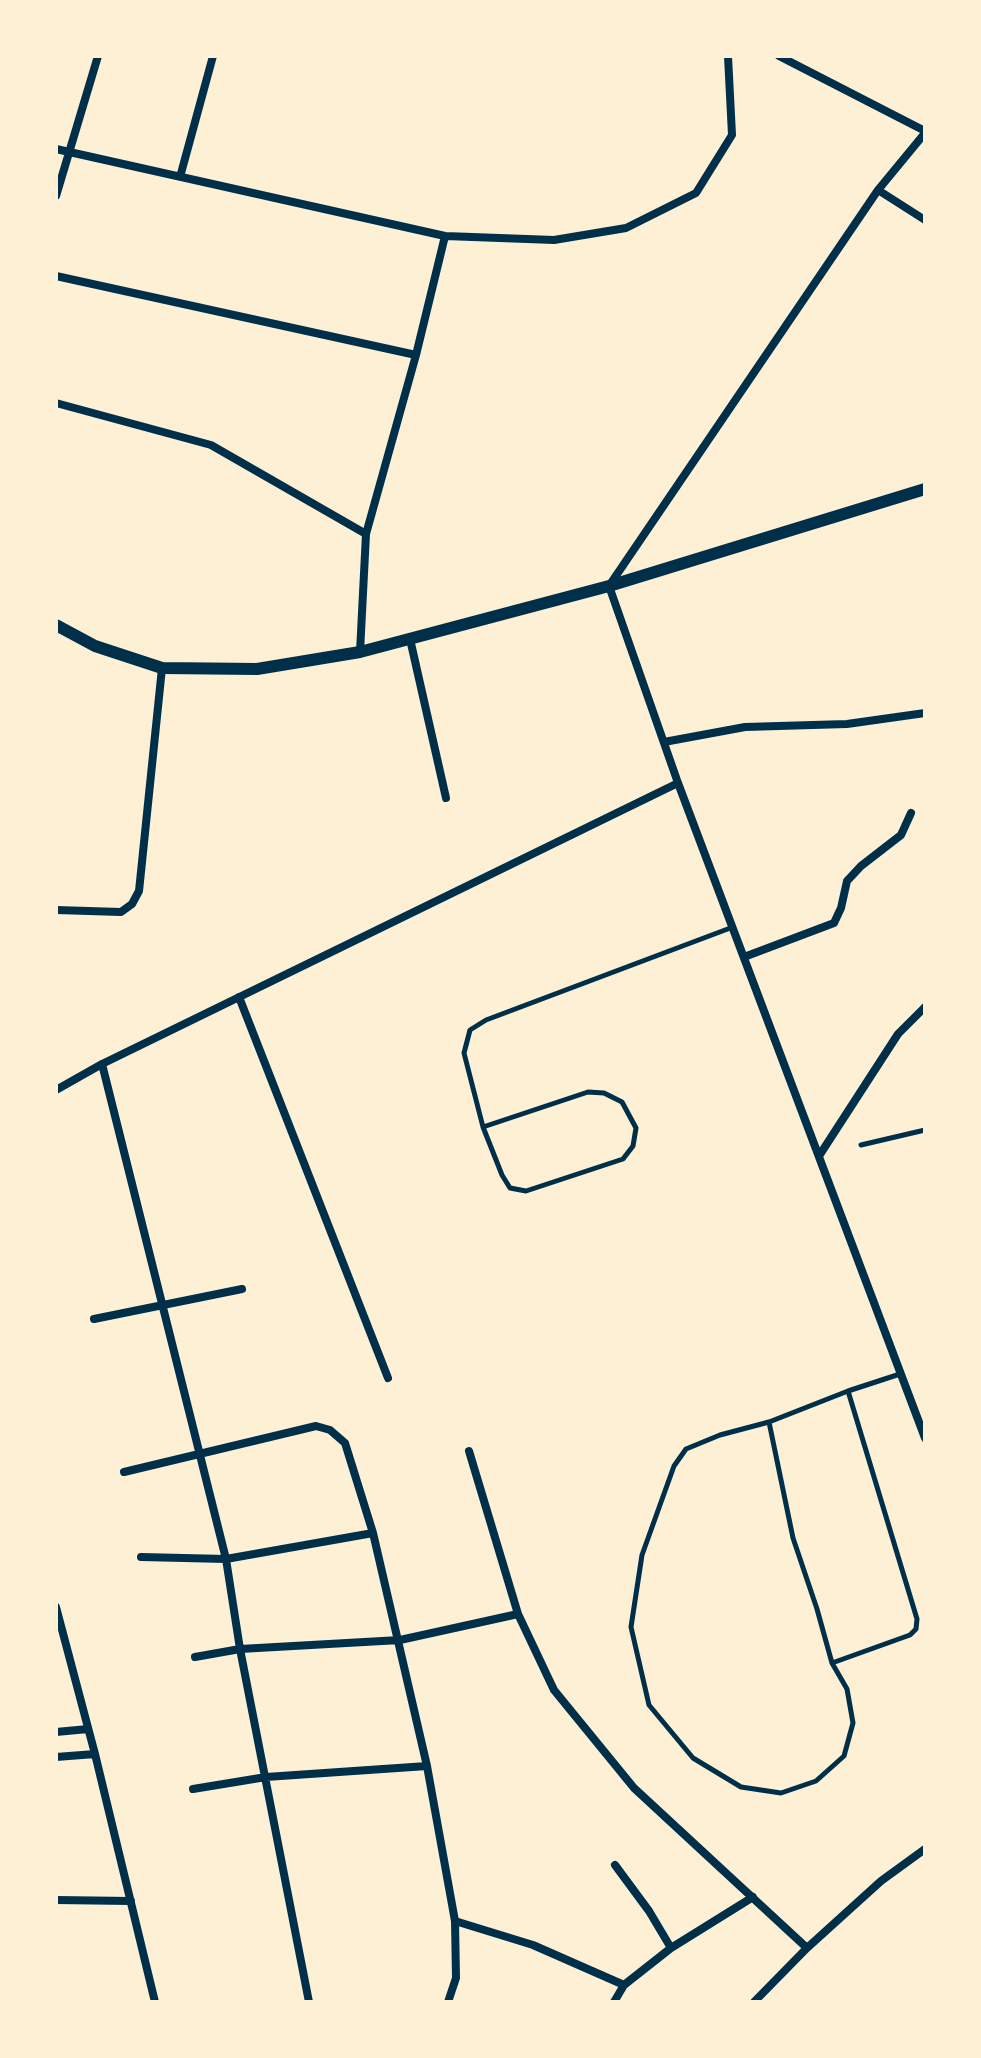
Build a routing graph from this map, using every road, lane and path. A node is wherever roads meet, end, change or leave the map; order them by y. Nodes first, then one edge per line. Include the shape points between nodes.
1 (98, 56) edge
2 (213, 56) edge
3 (728, 56) edge
4 (779, 56) edge
5 (925, 132) edge
6 (56, 149) edge
7 (70, 152) junction
8 (180, 177) junction
9 (878, 190) junction
10 (56, 196) edge
11 (925, 220) edge
12 (445, 236) junction
13 (56, 276) edge
14 (416, 355) junction
15 (56, 403) edge
16 (925, 489) edge
17 (366, 534) junction
18 (609, 586) junction
19 (56, 625) edge
20 (410, 639) junction
21 (360, 652) junction
22 (162, 668) junction
23 (925, 713) edge
24 (664, 742) junction
25 (678, 783) junction
26 (446, 798) dead end
27 (911, 813) dead end
28 (56, 910) edge
29 (733, 927) junction
30 (744, 957) junction
31 (239, 997) junction
32 (925, 1007) edge
33 (102, 1064) junction
34 (56, 1090) edge
35 (483, 1127) junction
36 (925, 1130) edge
37 (861, 1145) dead end
38 (819, 1156) junction
39 (242, 1289) dead end
40 (163, 1304) junction
41 (94, 1319) dead end
42 (901, 1374) junction
43 (388, 1378) dead end
44 (848, 1391) junction
45 (769, 1422) junction
46 (925, 1438) edge
47 (469, 1451) dead end
48 (201, 1453) junction
49 (124, 1472) dead end
50 (373, 1533) junction
51 (141, 1557) dead end
52 (226, 1559) junction
53 (56, 1607) edge
54 (518, 1614) junction
55 (400, 1640) junction
56 (240, 1649) junction
57 (195, 1657) dead end
58 (832, 1663) junction
59 (88, 1729) junction
60 (56, 1732) edge
61 (95, 1754) junction
62 (56, 1757) edge
63 (427, 1766) junction
64 (266, 1777) junction
65 (193, 1789) dead end
66 (925, 1849) edge
67 (615, 1865) dead end
68 (753, 1897) junction
69 (56, 1900) edge
70 (131, 1901) junction
71 (455, 1921) junction
72 (671, 1948) junction
73 (807, 1948) junction
74 (624, 1985) junction
75 (155, 2002) edge
76 (309, 2002) edge
77 (448, 2002) edge
78 (614, 2002) edge
79 (754, 2002) edge

1 - 7 street
2 - 8 street
3 - 12 street via 732,135 696,193 626,228 554,240
4 - 5 street
5 - 9 street
6 - 7 street
7 - 8 street
7 - 10 street
8 - 12 street
9 - 11 street
9 - 18 street
12 - 14 street
13 - 14 street
14 - 17 street
15 - 17 street via 211,445
16 - 18 main road
17 - 21 street
18 - 20 main road
18 - 24 street
19 - 22 main road via 95,646
20 - 21 main road
20 - 26 street
21 - 22 main road via 257,669
22 - 28 street via 139,891 121,912
23 - 24 street via 847,724 745,727
24 - 25 street
25 - 29 street
25 - 31 street
27 - 30 street via 901,835 847,881 834,923
29 - 30 street
29 - 35 lane via 470,1030 464,1053
30 - 38 street
31 - 33 street
31 - 43 street
32 - 38 street via 898,1034
33 - 34 street
33 - 40 street
35 - 35 lane via 510,1188 526,1191 623,1159 633,1146 636,1128 622,1102 588,1092
36 - 37 lane
38 - 42 street
39 - 40 street
40 - 41 street
40 - 48 street
42 - 44 lane
42 - 46 street
44 - 45 lane
44 - 58 lane via 917,1619 910,1635
45 - 58 lane via 793,1538
45 - 58 lane via 686,1449 674,1466 642,1555 631,1627 649,1705 693,1758 741,1787 781,1793 816,1781 844,1756 853,1723 847,1689
47 - 54 street
48 - 49 street
48 - 50 street via 316,1426 330,1430 345,1443
48 - 52 street
50 - 52 street
50 - 55 street
51 - 52 street
52 - 56 street
53 - 59 street
54 - 55 street
54 - 68 street via 554,1690 634,1788
55 - 56 street
55 - 63 street
56 - 57 street
56 - 64 street
59 - 60 street
59 - 61 street
61 - 62 street
61 - 70 street
63 - 64 street
63 - 71 street
64 - 65 street
64 - 76 street
66 - 73 street
67 - 72 street
68 - 72 street
68 - 73 street
69 - 70 street
70 - 75 street
71 - 74 street via 533,1945
71 - 77 street via 456,1978
72 - 74 street
73 - 79 street
74 - 78 street

